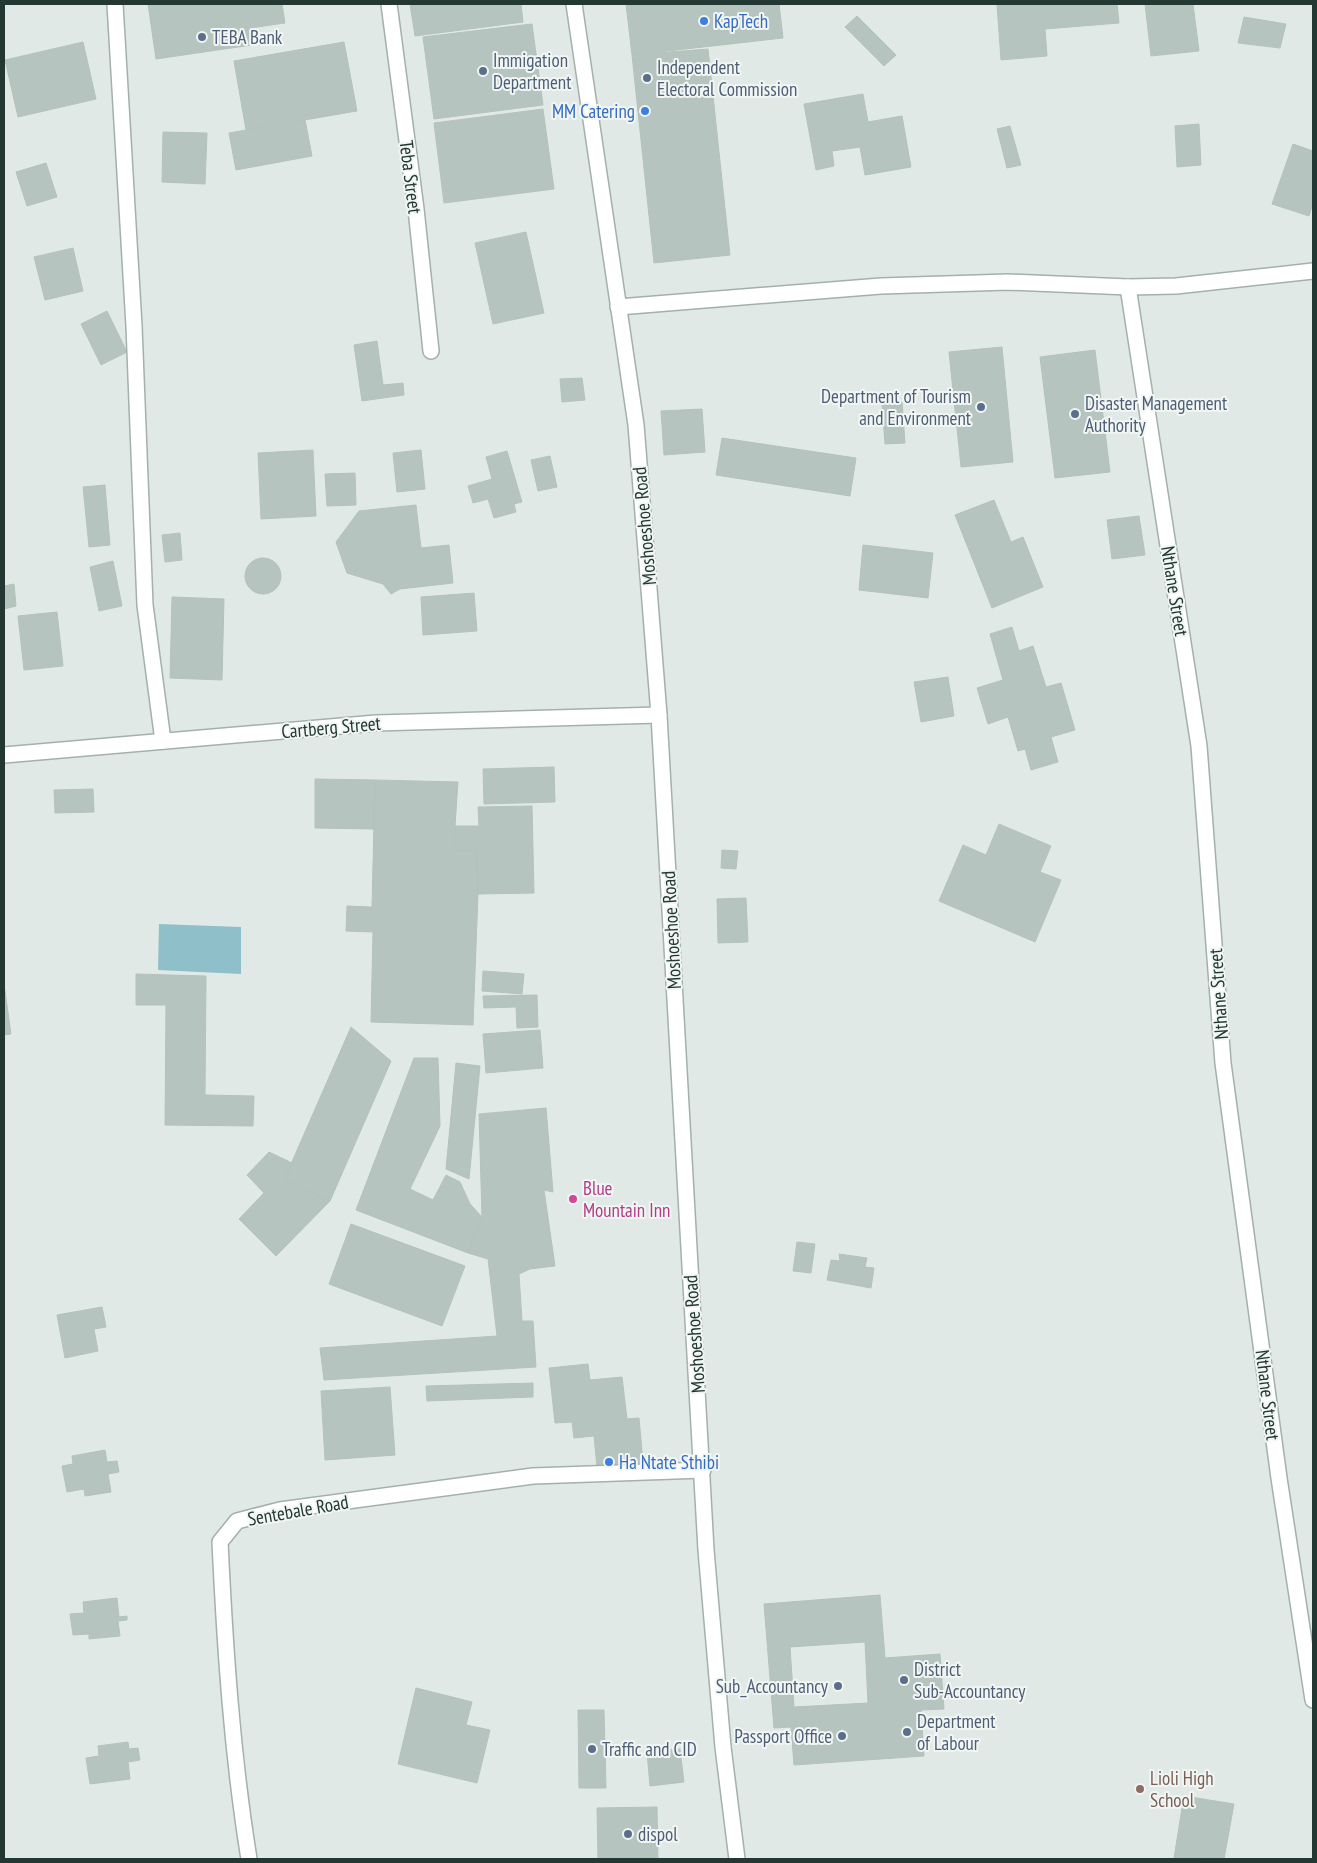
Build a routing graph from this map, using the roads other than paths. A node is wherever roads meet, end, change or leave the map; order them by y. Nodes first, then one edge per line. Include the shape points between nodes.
1 (115, 4) edge
2 (389, 4) edge
3 (574, 4) edge
4 (1313, 271) edge
5 (1128, 287) junction
6 (618, 307) junction
7 (431, 351) dead end
8 (659, 715) junction
9 (163, 741) junction
10 (4, 755) edge
11 (702, 1470) junction
12 (1313, 1700) edge
13 (249, 1859) edge
14 (737, 1859) edge

1 - 9 street via 145,605
2 - 7 street, Teba Street
3 - 6 street, Moshoeshoe Road
4 - 5 street via 1176,286
5 - 6 street via 1008,282 881,286
5 - 12 street, Nthane Street via 1199,746 1223,1063 1279,1478
6 - 8 street, Moshoeshoe Road via 636,425
8 - 9 street, Cartberg Street via 376,723
8 - 11 street, Moshoeshoe Road
9 - 10 street, Cartberg Street
11 - 13 street, Sentebale Road via 533,1476 280,1510 237,1521 220,1542 224,1640
11 - 14 street, Moshoeshoe Road via 723,1747

